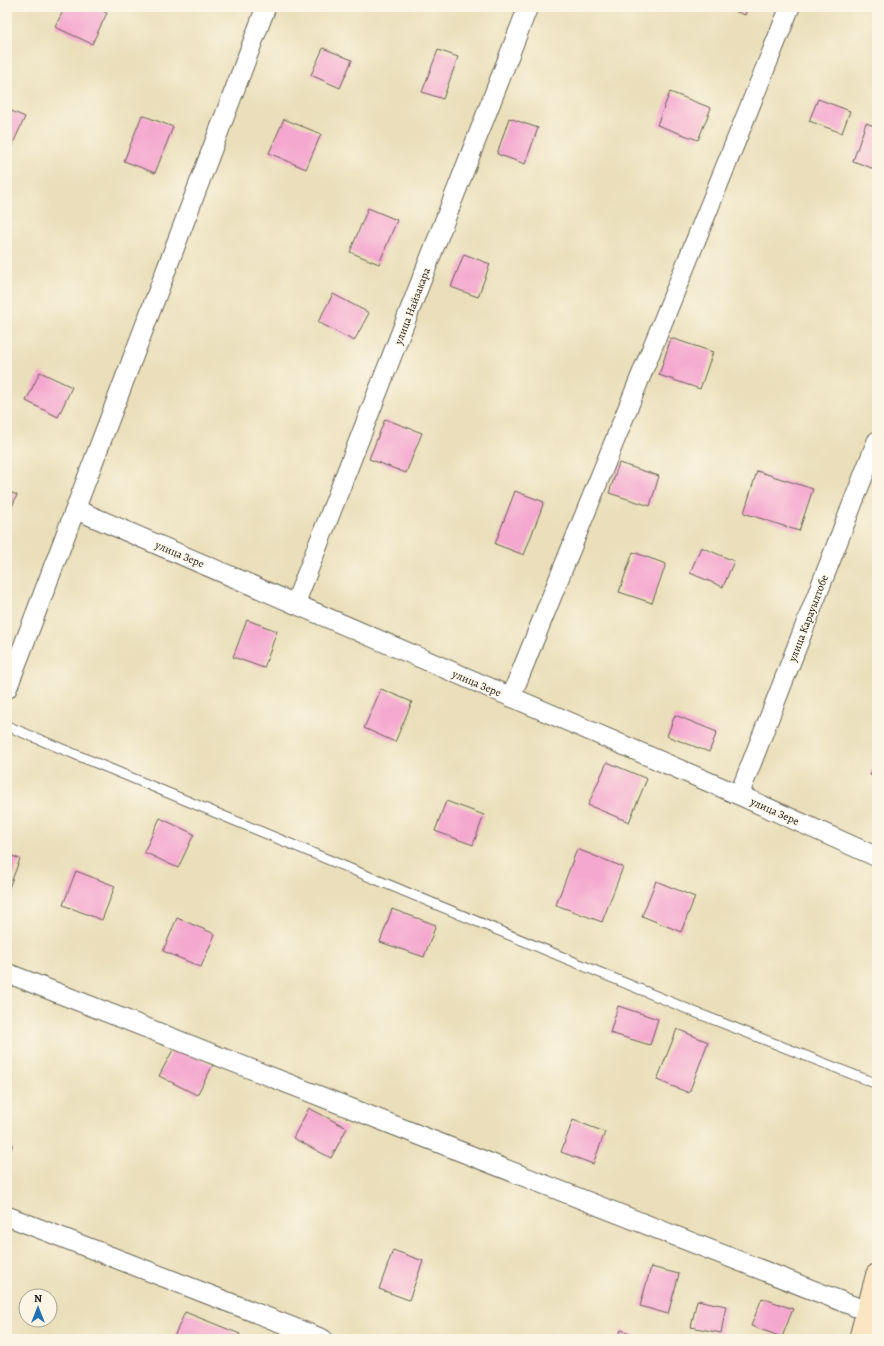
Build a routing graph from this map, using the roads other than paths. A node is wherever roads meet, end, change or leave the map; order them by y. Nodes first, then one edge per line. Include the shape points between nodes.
1 (266, 7) edge
2 (528, 7) edge
3 (790, 7) edge
4 (877, 442) edge
5 (76, 510) junction
6 (295, 604) junction
7 (8, 683) edge
8 (511, 697) junction
9 (7, 726) edge
10 (738, 795) junction
11 (877, 857) edge
12 (7, 973) edge
13 (877, 1084) edge
14 (7, 1216) edge
15 (877, 1275) edge
16 (866, 1311) junction
17 (323, 1339) edge
18 (860, 1339) edge

1 - 5 street
2 - 6 street, улица Найзакара
3 - 8 street
4 - 10 street, улица Карауылтобе
5 - 6 street, улица Зере
5 - 7 street
6 - 8 street, улица Зере
8 - 10 street, улица Зере
9 - 13 lane via 697,1013
10 - 11 street, улица Зере
12 - 16 street
14 - 17 street
15 - 16 main road
16 - 18 main road

